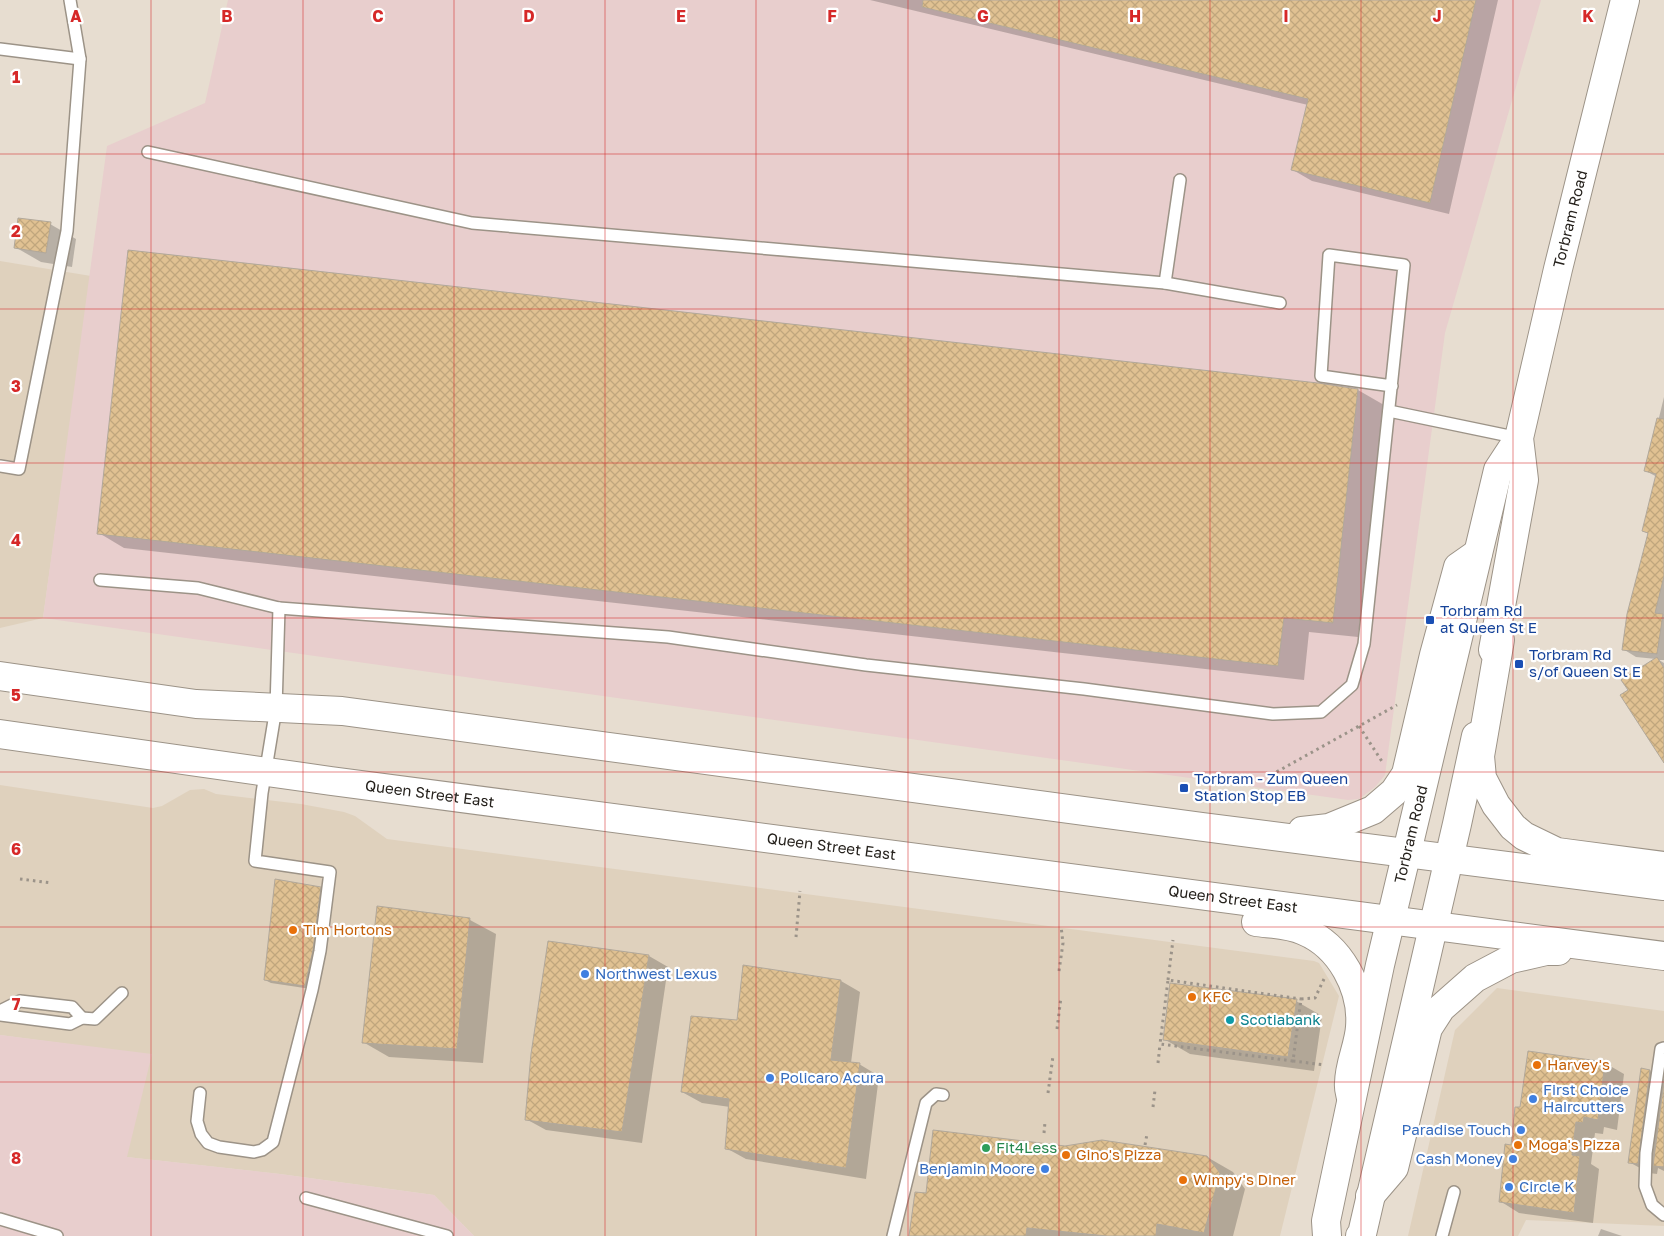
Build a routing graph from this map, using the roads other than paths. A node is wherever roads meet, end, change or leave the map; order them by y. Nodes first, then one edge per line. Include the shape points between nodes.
1 (70, 0) edge
2 (1625, 0) edge
3 (0, 49) edge
4 (80, 59) junction
5 (148, 152) dead end
6 (1180, 180) dead end
7 (1165, 284) junction
8 (1280, 303) dead end
9 (1392, 386) junction
10 (1389, 411) junction
11 (1519, 438) junction
12 (0, 466) edge
13 (1478, 554) junction
14 (100, 580) dead end
15 (279, 608) junction
16 (1497, 627) junction
17 (0, 676) edge
18 (276, 708) junction
19 (0, 734) edge
20 (266, 771) junction
21 (1204, 827) junction
22 (1407, 853) junction
23 (1449, 858) junction
24 (1664, 866) edge
25 (1664, 886) edge
26 (1146, 888) junction
27 (1391, 921) junction
28 (1433, 926) junction
29 (1652, 954) edge
30 (122, 993) dead end
31 (0, 1011) edge
32 (0, 1015) edge
33 (82, 1018) junction
34 (1664, 1048) edge
35 (200, 1093) dead end
36 (942, 1095) dead end
37 (1351, 1098) junction
38 (1454, 1192) dead end
39 (1370, 1196) junction
40 (306, 1198) dead end
41 (1664, 1215) edge
42 (0, 1219) edge
43 (57, 1236) edge
44 (447, 1236) edge
45 (894, 1236) edge
46 (1327, 1236) edge
47 (1360, 1236) edge
48 (1442, 1236) edge

1 - 4 lane
2 - 11 main road, Torbram Road
3 - 4 lane
4 - 12 lane via 67,231 19,469
5 - 7 lane via 472,223
6 - 7 lane
7 - 8 lane
9 - 9 lane via 1404,265 1329,255 1321,376
9 - 10 lane
10 - 11 lane
10 - 15 lane via 1364,644 1352,685 1321,712 1273,714 866,665 668,637
11 - 13 main road, Torbram Road via 1498,470
11 - 16 main road, Torbram Road via 1524,480
13 - 21 main road via 1458,567 1406,774 1394,792 1373,810 1329,828 1307,832 1224,822
13 - 22 main road, Torbram Road
14 - 15 lane via 198,588
15 - 18 lane
16 - 23 main road, Torbram Road
16 - 24 main road via 1500,640 1480,756 1482,778 1496,804 1524,836 1557,852
17 - 18 main road via 196,704
18 - 20 lane
18 - 21 main road via 342,712
19 - 20 main road, Queen Street East
20 - 26 main road, Queen Street East
20 - 35 lane via 256,861 330,872 320,951 273,1142 254,1152 208,1143 197,1121
21 - 22 main road
22 - 23 main road
22 - 27 main road, Torbram Road
23 - 25 main road
23 - 28 main road, Torbram Road
26 - 27 main road, Queen Street East
26 - 37 main road via 1160,909 1296,928 1320,939 1335,952 1357,991 1360,1026 1348,1083
27 - 28 main road, Queen Street East
27 - 37 main road, Torbram Road
28 - 29 main road, Queen Street East
28 - 39 main road, Torbram Road
29 - 39 main road via 1626,958 1546,950 1512,959 1474,978 1440,1008 1428,1028 1394,1168
30 - 33 lane via 95,1019
31 - 33 lane via 20,1001 72,1008
32 - 33 lane via 70,1024
34 - 41 lane via 1661,1049 1646,1152 1645,1186 1652,1205
36 - 45 lane via 936,1094 926,1103
37 - 46 main road, Torbram Road via 1326,1221
38 - 48 lane
39 - 47 main road, Torbram Road
40 - 44 lane
42 - 43 lane

